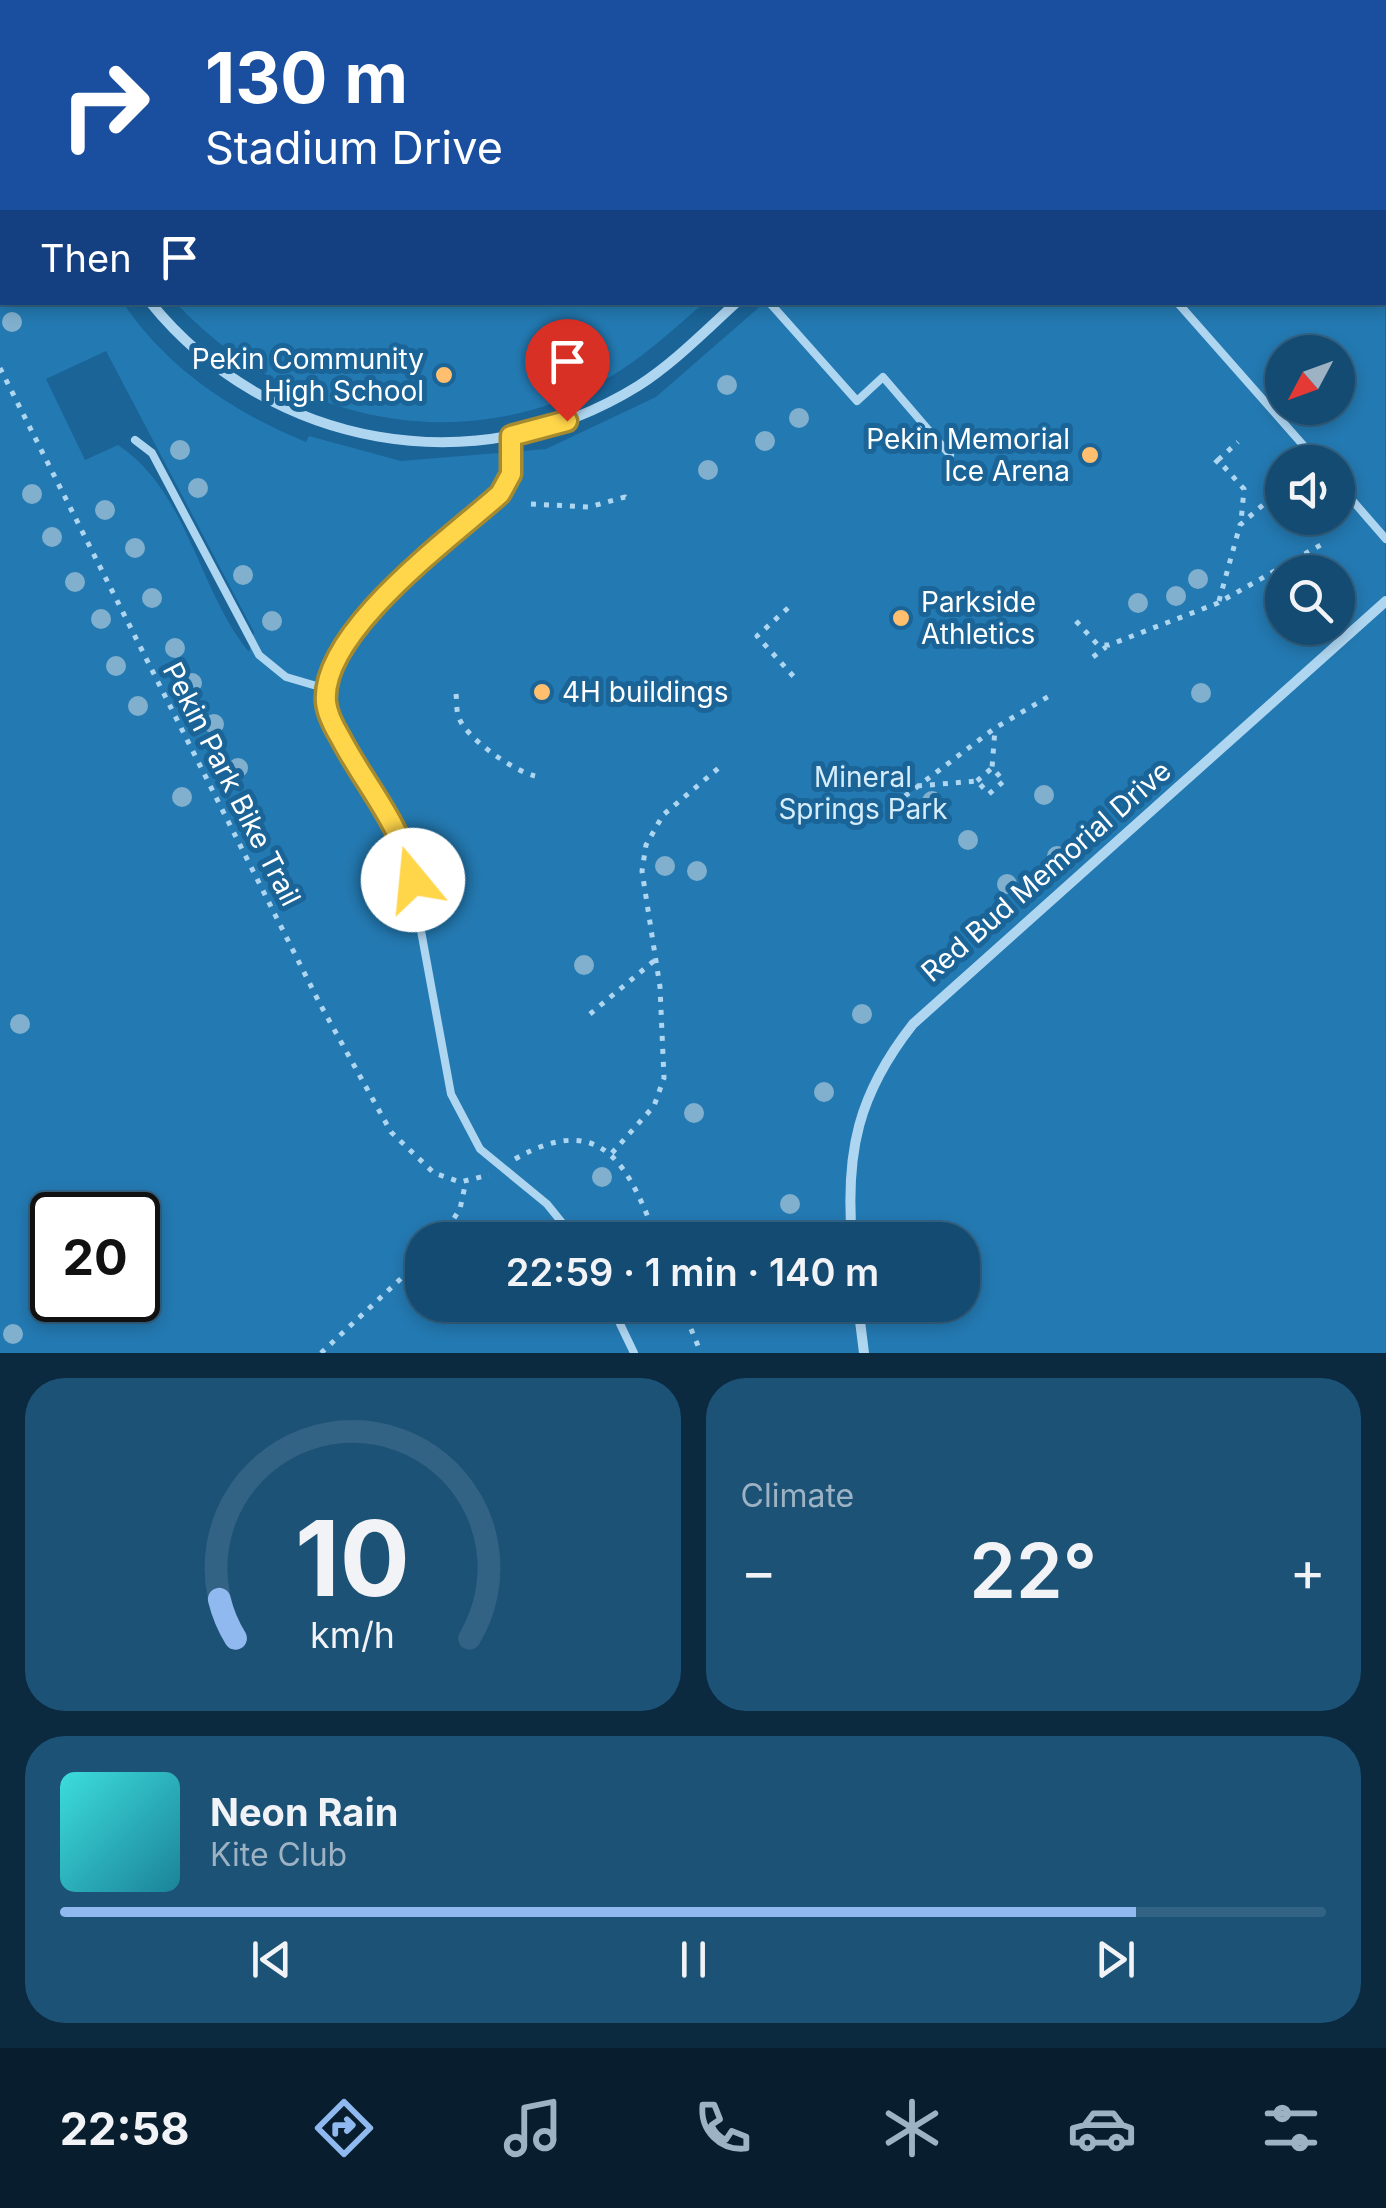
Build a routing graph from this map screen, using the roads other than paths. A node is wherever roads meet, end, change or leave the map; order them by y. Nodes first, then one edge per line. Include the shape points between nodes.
1 (153, 305) edge
2 (733, 305) edge
3 (772, 305) edge
4 (1179, 305) edge
5 (511, 436) junction
6 (135, 440) dead end
7 (1303, 445) edge
8 (950, 454) dead end
9 (1355, 503) edge
10 (1386, 539) edge
11 (1386, 602) edge
12 (327, 689) junction
13 (562, 1222) edge
14 (851, 1222) edge
15 (619, 1322) edge
16 (860, 1322) edge
17 (634, 1353) edge
18 (864, 1353) edge

1 - 5 street via 220,370 306,417 392,442 454,444
2 - 5 street via 640,385 567,421
3 - 8 lane via 857,401 883,378
4 - 7 lane
5 - 12 lane via 511,474 500,494 357,628 333,664
6 - 12 lane via 152,453 258,655 286,677
9 - 10 lane
11 - 14 street, Red Bud Memorial Drive via 912,1024 883,1063 856,1131
12 - 13 lane via 332,723 406,848 450,1094 480,1148
15 - 17 lane
16 - 18 street

